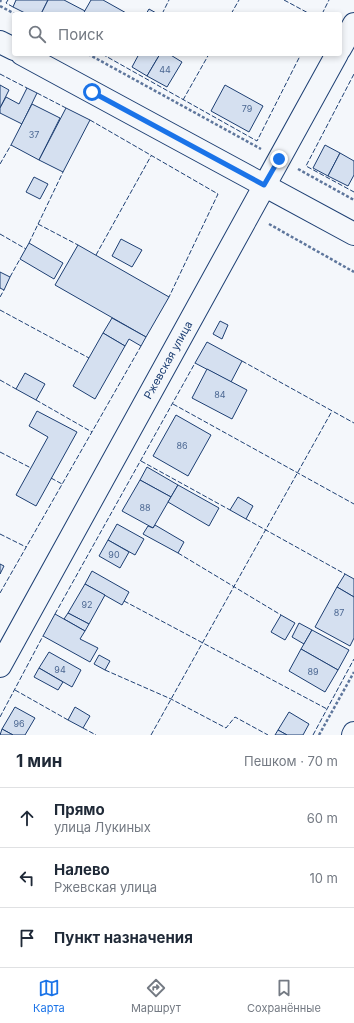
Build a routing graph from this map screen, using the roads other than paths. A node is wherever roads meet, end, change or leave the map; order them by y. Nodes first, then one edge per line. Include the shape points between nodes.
1 (354, 24) edge
2 (0, 42) edge
3 (342, 46) edge
4 (12, 48) edge
5 (26, 56) edge
6 (337, 56) edge
7 (264, 185) junction
8 (354, 234) edge
9 (0, 666) edge

1 - 3 street
2 - 4 street
5 - 7 street
6 - 7 street, Ржевская улица
7 - 8 street
7 - 9 street, Ржевская улица

